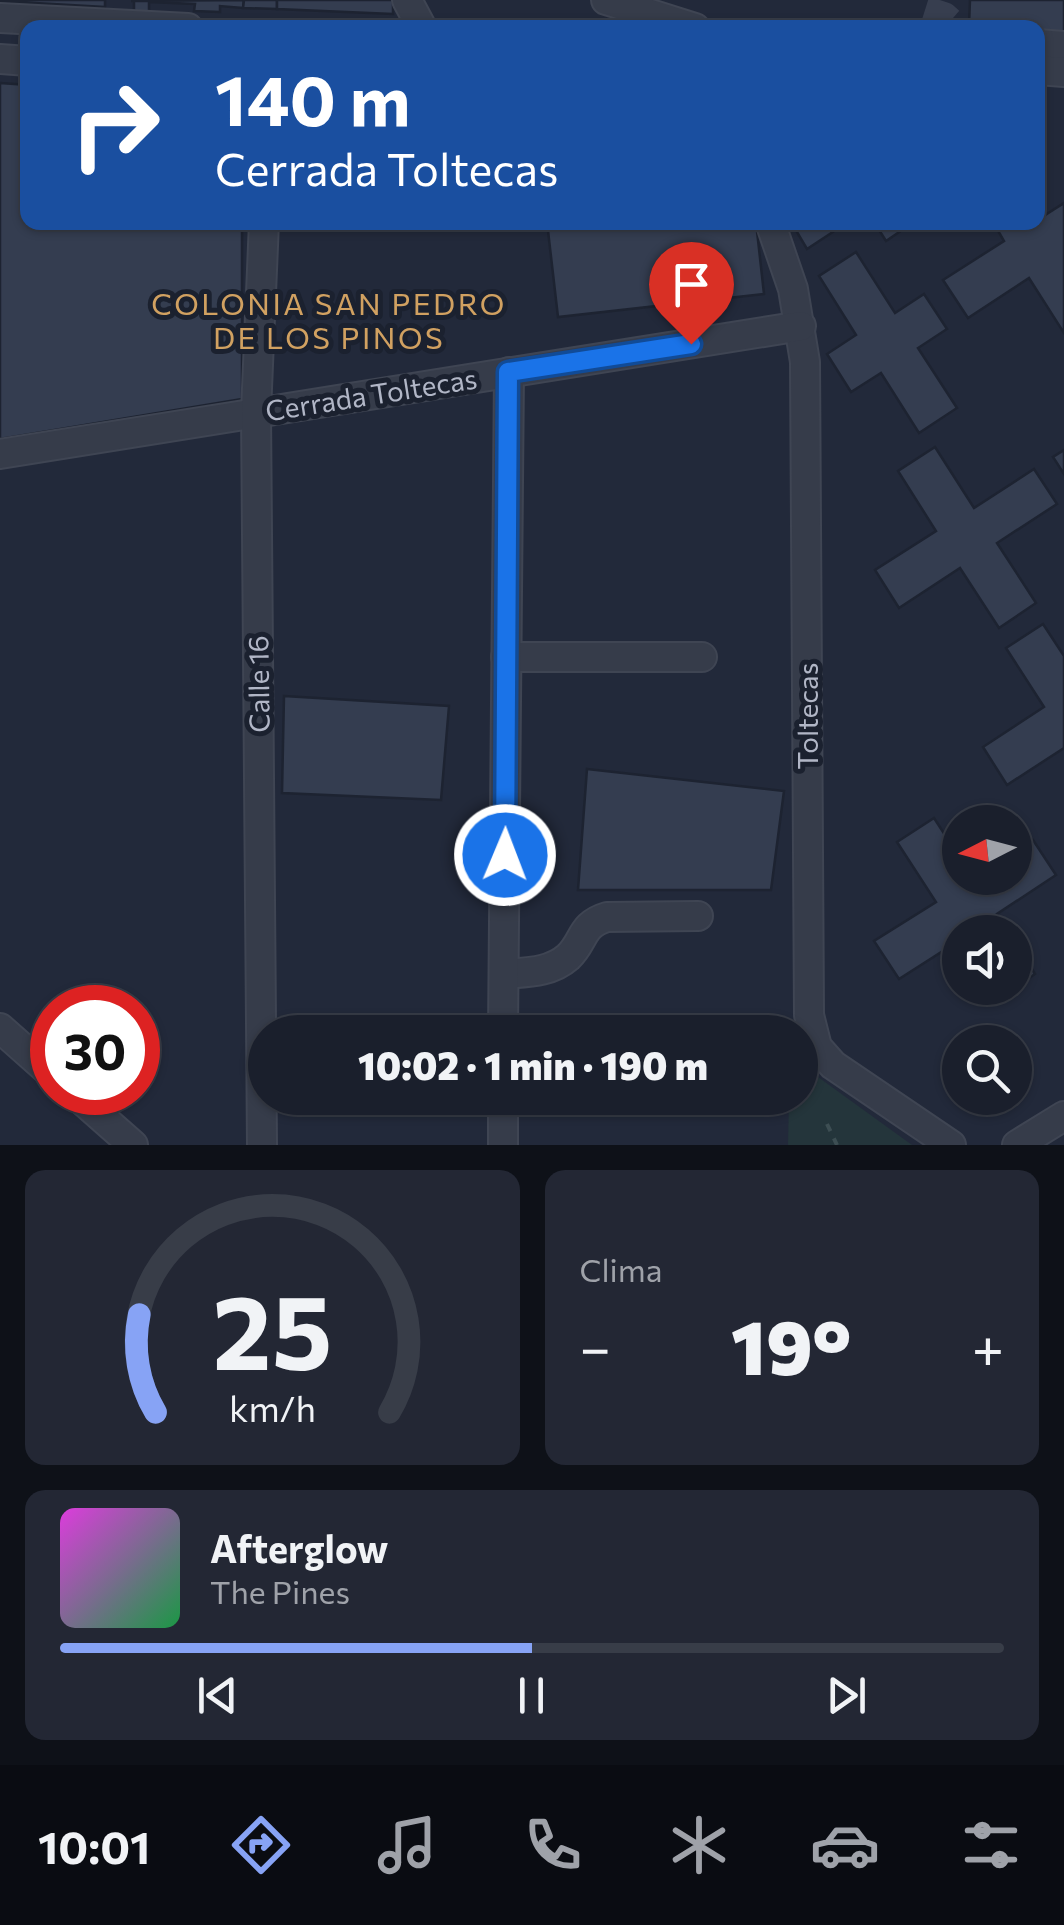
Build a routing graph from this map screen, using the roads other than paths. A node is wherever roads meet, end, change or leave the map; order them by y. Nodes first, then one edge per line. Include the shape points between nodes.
1 (606, 0) edge
2 (0, 18) edge
3 (102, 20) edge
4 (670, 20) edge
5 (264, 230) edge
6 (773, 230) edge
7 (801, 326) junction
8 (508, 372) junction
9 (256, 412) junction
10 (0, 454) edge
11 (702, 656) dead end
12 (506, 657) junction
13 (698, 916) dead end
14 (504, 974) junction
15 (504, 1015) edge
16 (0, 1028) edge
17 (30, 1055) edge
18 (99, 1115) edge
19 (503, 1115) edge
20 (1064, 1116) edge
21 (133, 1145) edge
22 (262, 1145) edge
23 (502, 1145) edge
24 (951, 1145) edge
25 (1017, 1145) edge

1 - 4 street
2 - 3 street
5 - 9 street, Calle 16
6 - 7 street, Toltecas
7 - 8 street, Cerrada Toltecas
7 - 24 street, Toltecas via 809,1015 817,1047 833,1066
8 - 9 street, Cerrada Toltecas
8 - 12 street
9 - 10 street, Cerrada Toltecas
9 - 22 street, Calle 16
11 - 12 street
12 - 14 street
13 - 14 street via 592,921 565,960 545,970
14 - 15 street
16 - 17 street
18 - 21 street
19 - 23 street
20 - 25 street

